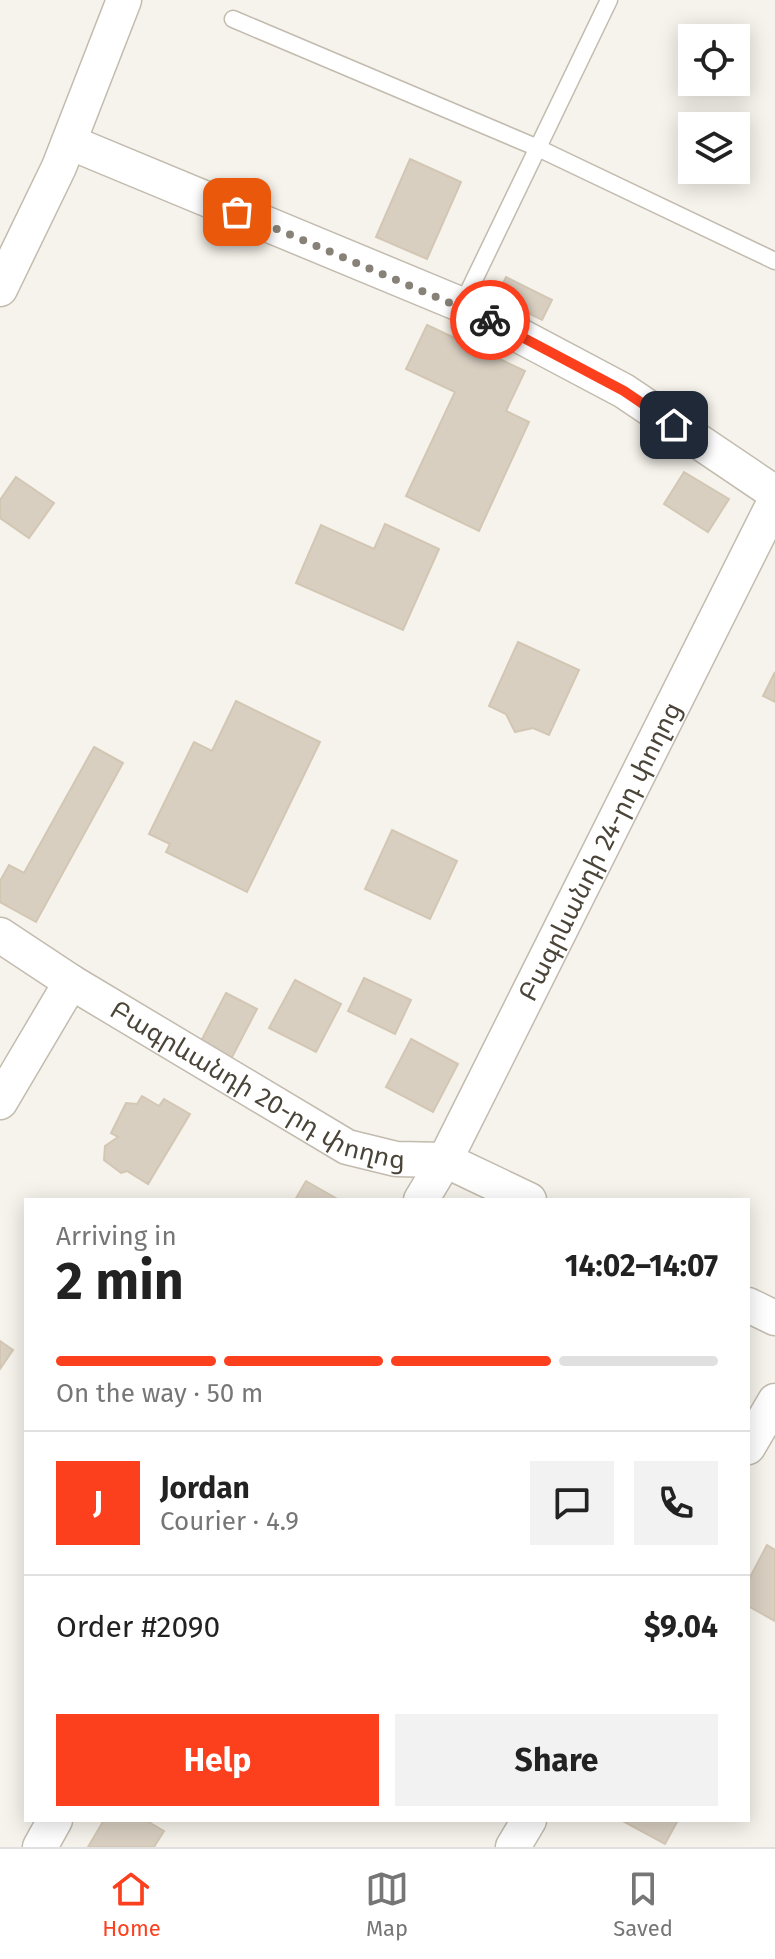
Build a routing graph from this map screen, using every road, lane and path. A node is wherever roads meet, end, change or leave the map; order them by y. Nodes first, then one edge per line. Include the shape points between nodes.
1 (124, 0) edge
2 (609, 0) edge
3 (233, 19) dead end
4 (69, 142) junction
5 (538, 148) junction
6 (775, 261) edge
7 (0, 289) edge
8 (462, 305) junction
9 (775, 493) edge
10 (775, 501) edge
11 (0, 935) edge
12 (71, 982) junction
13 (0, 1102) edge
14 (445, 1160) junction
15 (422, 1198) edge
16 (525, 1198) edge
17 (750, 1306) edge
18 (775, 1318) edge
19 (775, 1401) edge
20 (750, 1444) edge
21 (54, 1822) edge
22 (528, 1822) edge
23 (40, 1847) edge
24 (513, 1847) edge

1 - 4 street
2 - 5 lane
3 - 5 lane
4 - 7 street
4 - 8 street
5 - 6 lane
5 - 8 lane
8 - 9 street via 624,391
10 - 14 street, Բագրևանդի 24-րդ փողոց
11 - 12 street, Բագրևանդի 20-րդ փողոց
12 - 13 street
12 - 14 street, Բագրևանդի 20-րդ փողոց via 347,1147 396,1159
14 - 15 street, Բագրևանդի 24-րդ փողոց
14 - 16 street, Բագրևանդի 20-րդ փողոց
17 - 18 street
19 - 20 street
21 - 23 street
22 - 24 street

